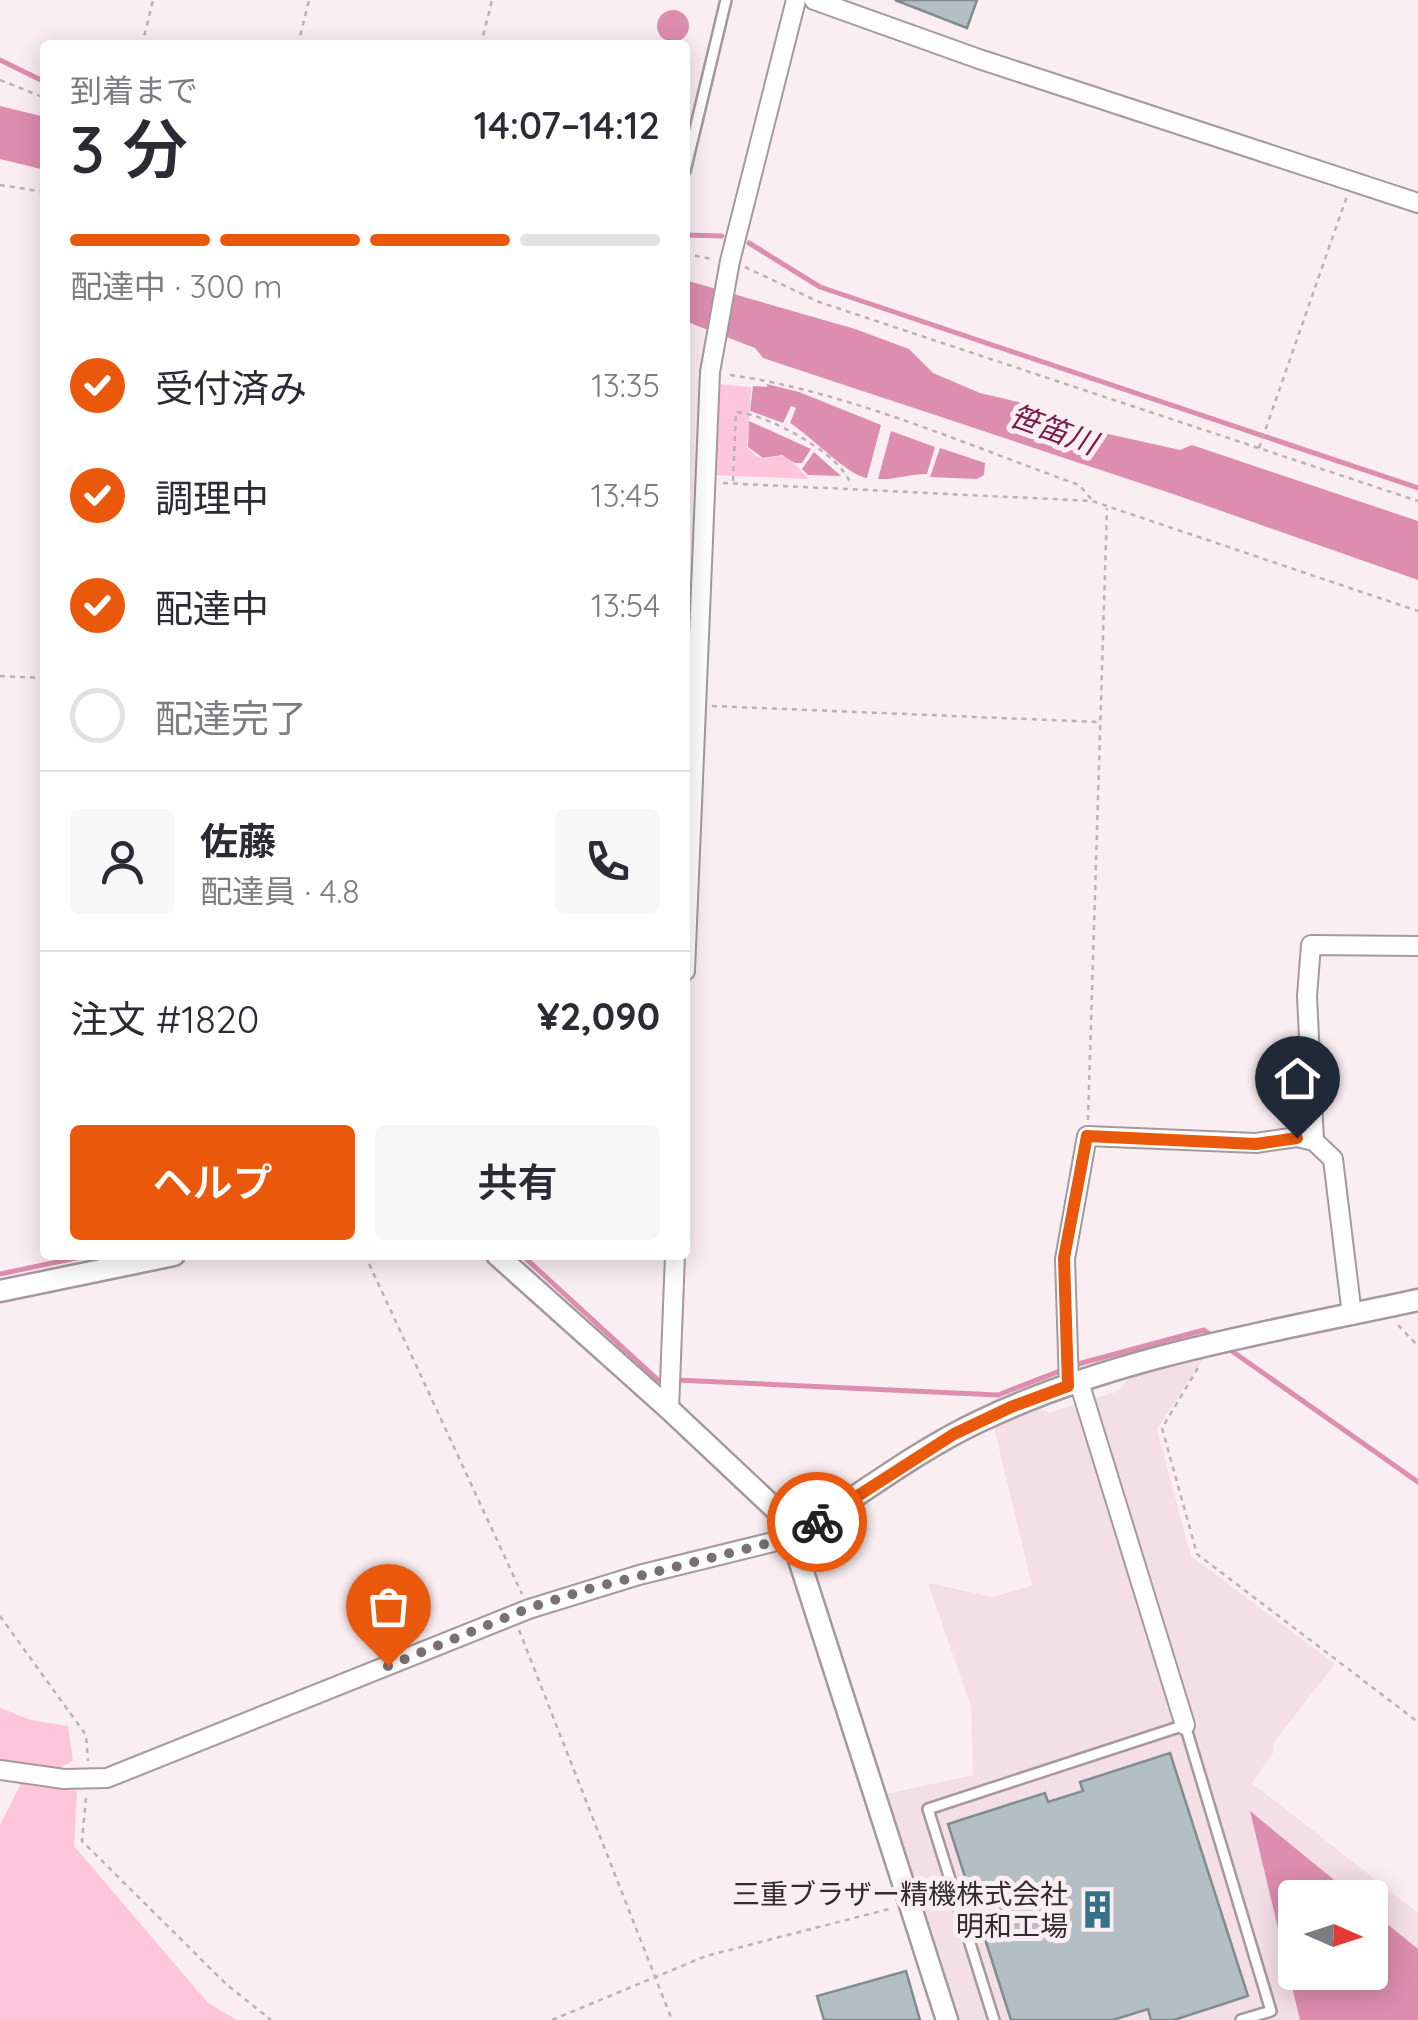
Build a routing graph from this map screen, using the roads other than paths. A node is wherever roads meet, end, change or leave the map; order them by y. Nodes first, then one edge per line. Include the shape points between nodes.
1 (726, 0) edge
2 (796, 0) edge
3 (814, 0) edge
4 (690, 150) edge
5 (1418, 203) edge
6 (690, 838) edge
7 (1418, 946) edge
8 (1314, 1141) junction
9 (150, 1260) edge
10 (503, 1260) edge
11 (674, 1260) edge
12 (0, 1291) edge
13 (1418, 1300) edge
14 (1352, 1315) junction
15 (1070, 1375) junction
16 (670, 1390) junction
17 (793, 1537) junction
18 (1186, 1725) junction
19 (0, 1770) edge
20 (947, 2020) edge
21 (994, 2020) edge
22 (1240, 2020) edge

1 - 4 lane
2 - 6 street via 730,261 711,369
3 - 5 street
7 - 8 street via 1311,945
8 - 14 street via 1333,1159
8 - 15 street via 1087,1136 1064,1258
9 - 12 street
10 - 16 street
11 - 16 street
13 - 14 street
14 - 15 street
15 - 17 street via 954,1434
15 - 18 street
16 - 17 street via 780,1513
17 - 19 street via 521,1612 107,1778
17 - 20 street
18 - 21 lane via 928,1809
18 - 22 lane via 1271,2010

